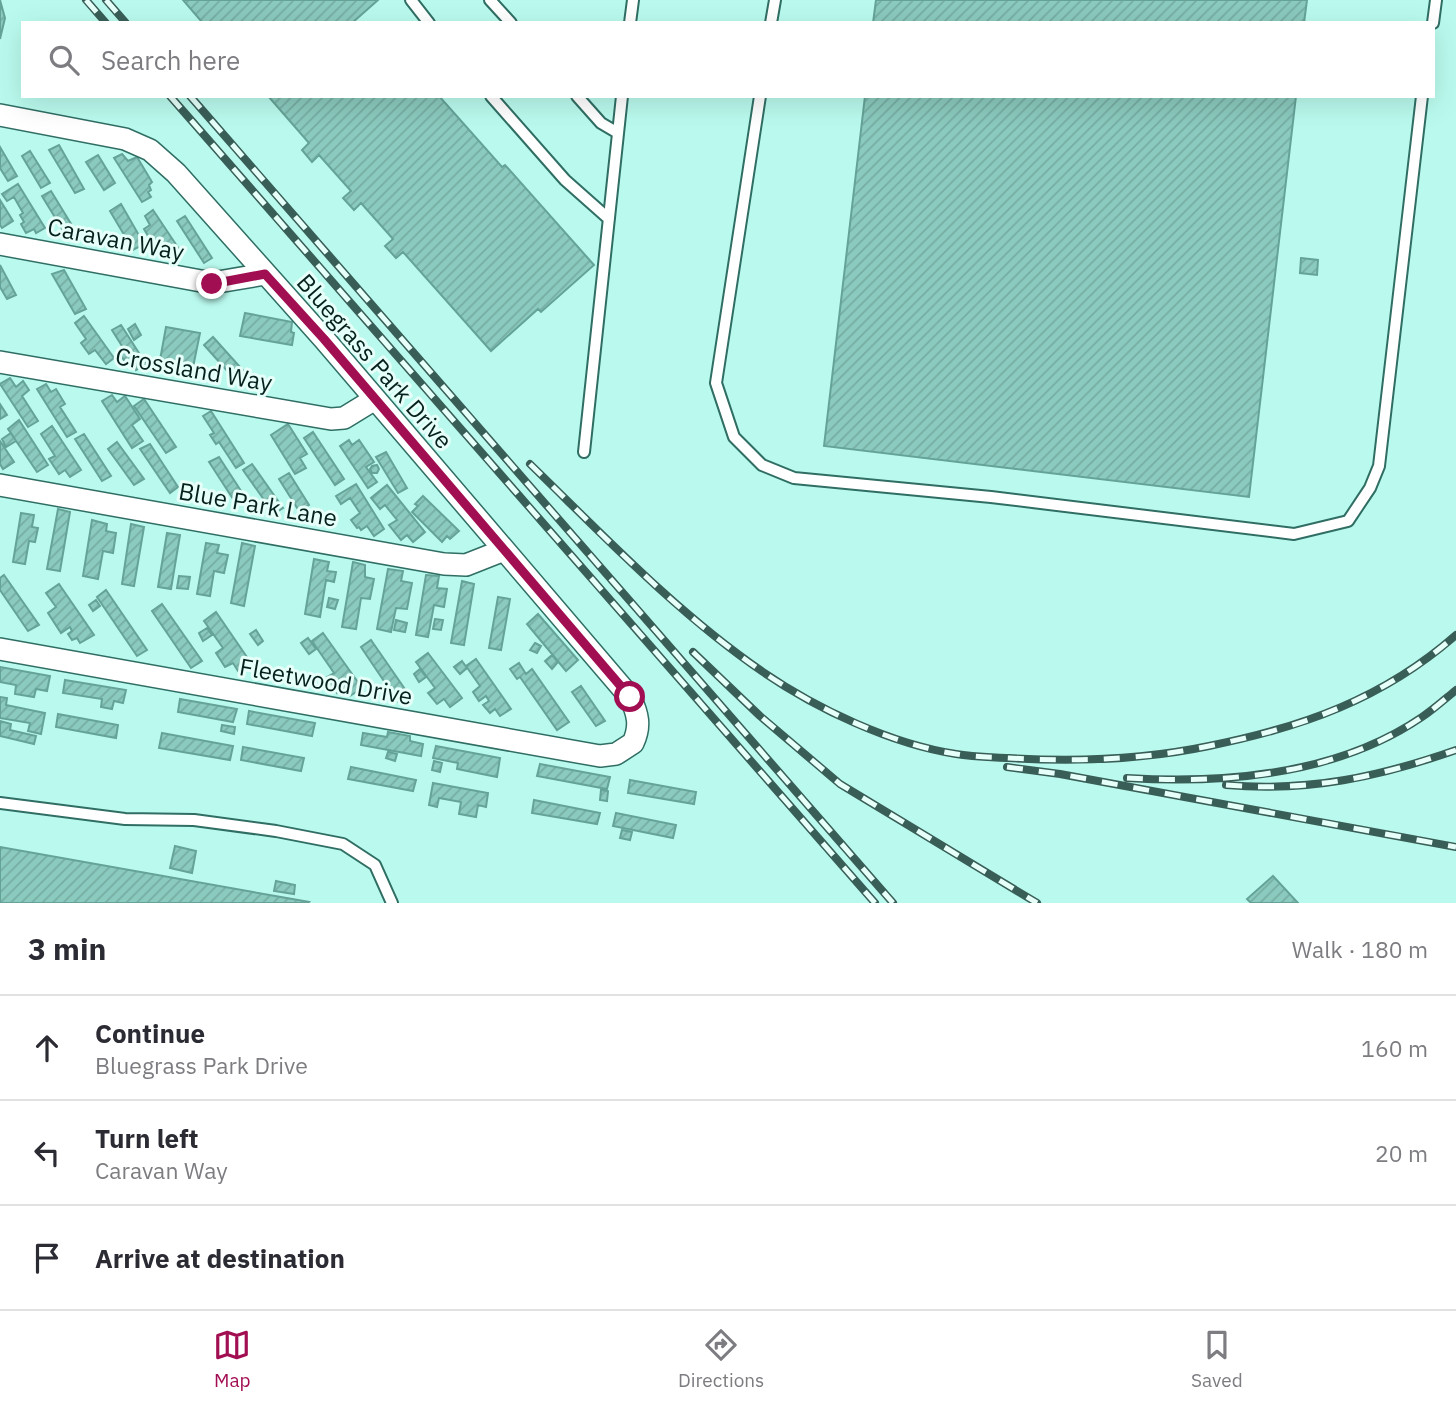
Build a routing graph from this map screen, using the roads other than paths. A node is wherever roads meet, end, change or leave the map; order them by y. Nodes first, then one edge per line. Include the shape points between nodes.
1 (411, 0) edge
2 (490, 0) edge
3 (633, 0) edge
4 (775, 0) edge
5 (1436, 0) edge
6 (427, 21) edge
7 (509, 21) edge
8 (630, 21) edge
9 (771, 21) edge
10 (1433, 21) edge
11 (493, 98) edge
12 (579, 98) edge
13 (622, 98) edge
14 (760, 98) edge
15 (1422, 98) edge
16 (0, 115) edge
17 (618, 133) junction
18 (609, 219) junction
19 (0, 244) edge
20 (265, 274) junction
21 (0, 362) edge
22 (374, 399) junction
23 (584, 452) dead end
24 (0, 485) edge
25 (504, 550) junction
26 (0, 649) edge
27 (636, 737) joint
28 (0, 803) edge
29 (393, 903) edge

1 - 6 lane
2 - 7 lane
3 - 8 lane
4 - 9 lane
5 - 10 lane
11 - 18 lane via 565,180
12 - 17 lane
13 - 17 lane
14 - 15 lane via 716,383 734,437 762,465 794,478 1294,534 1348,520 1379,466
16 - 20 street, Bluegrass Park Drive via 125,139 150,150
17 - 18 lane
18 - 23 lane
19 - 20 street, Caravan Way via 212,284
20 - 22 street, Bluegrass Park Drive
21 - 22 street, Crossland Way via 331,419 344,418
22 - 25 street, Bluegrass Park Drive
24 - 25 street, Blue Park Lane via 444,564 466,565
25 - 27 street, Bluegrass Park Drive via 630,697 637,712
26 - 27 street, Fleetwood Drive via 583,754 616,754
28 - 29 lane via 125,819 194,820 343,844 375,865

